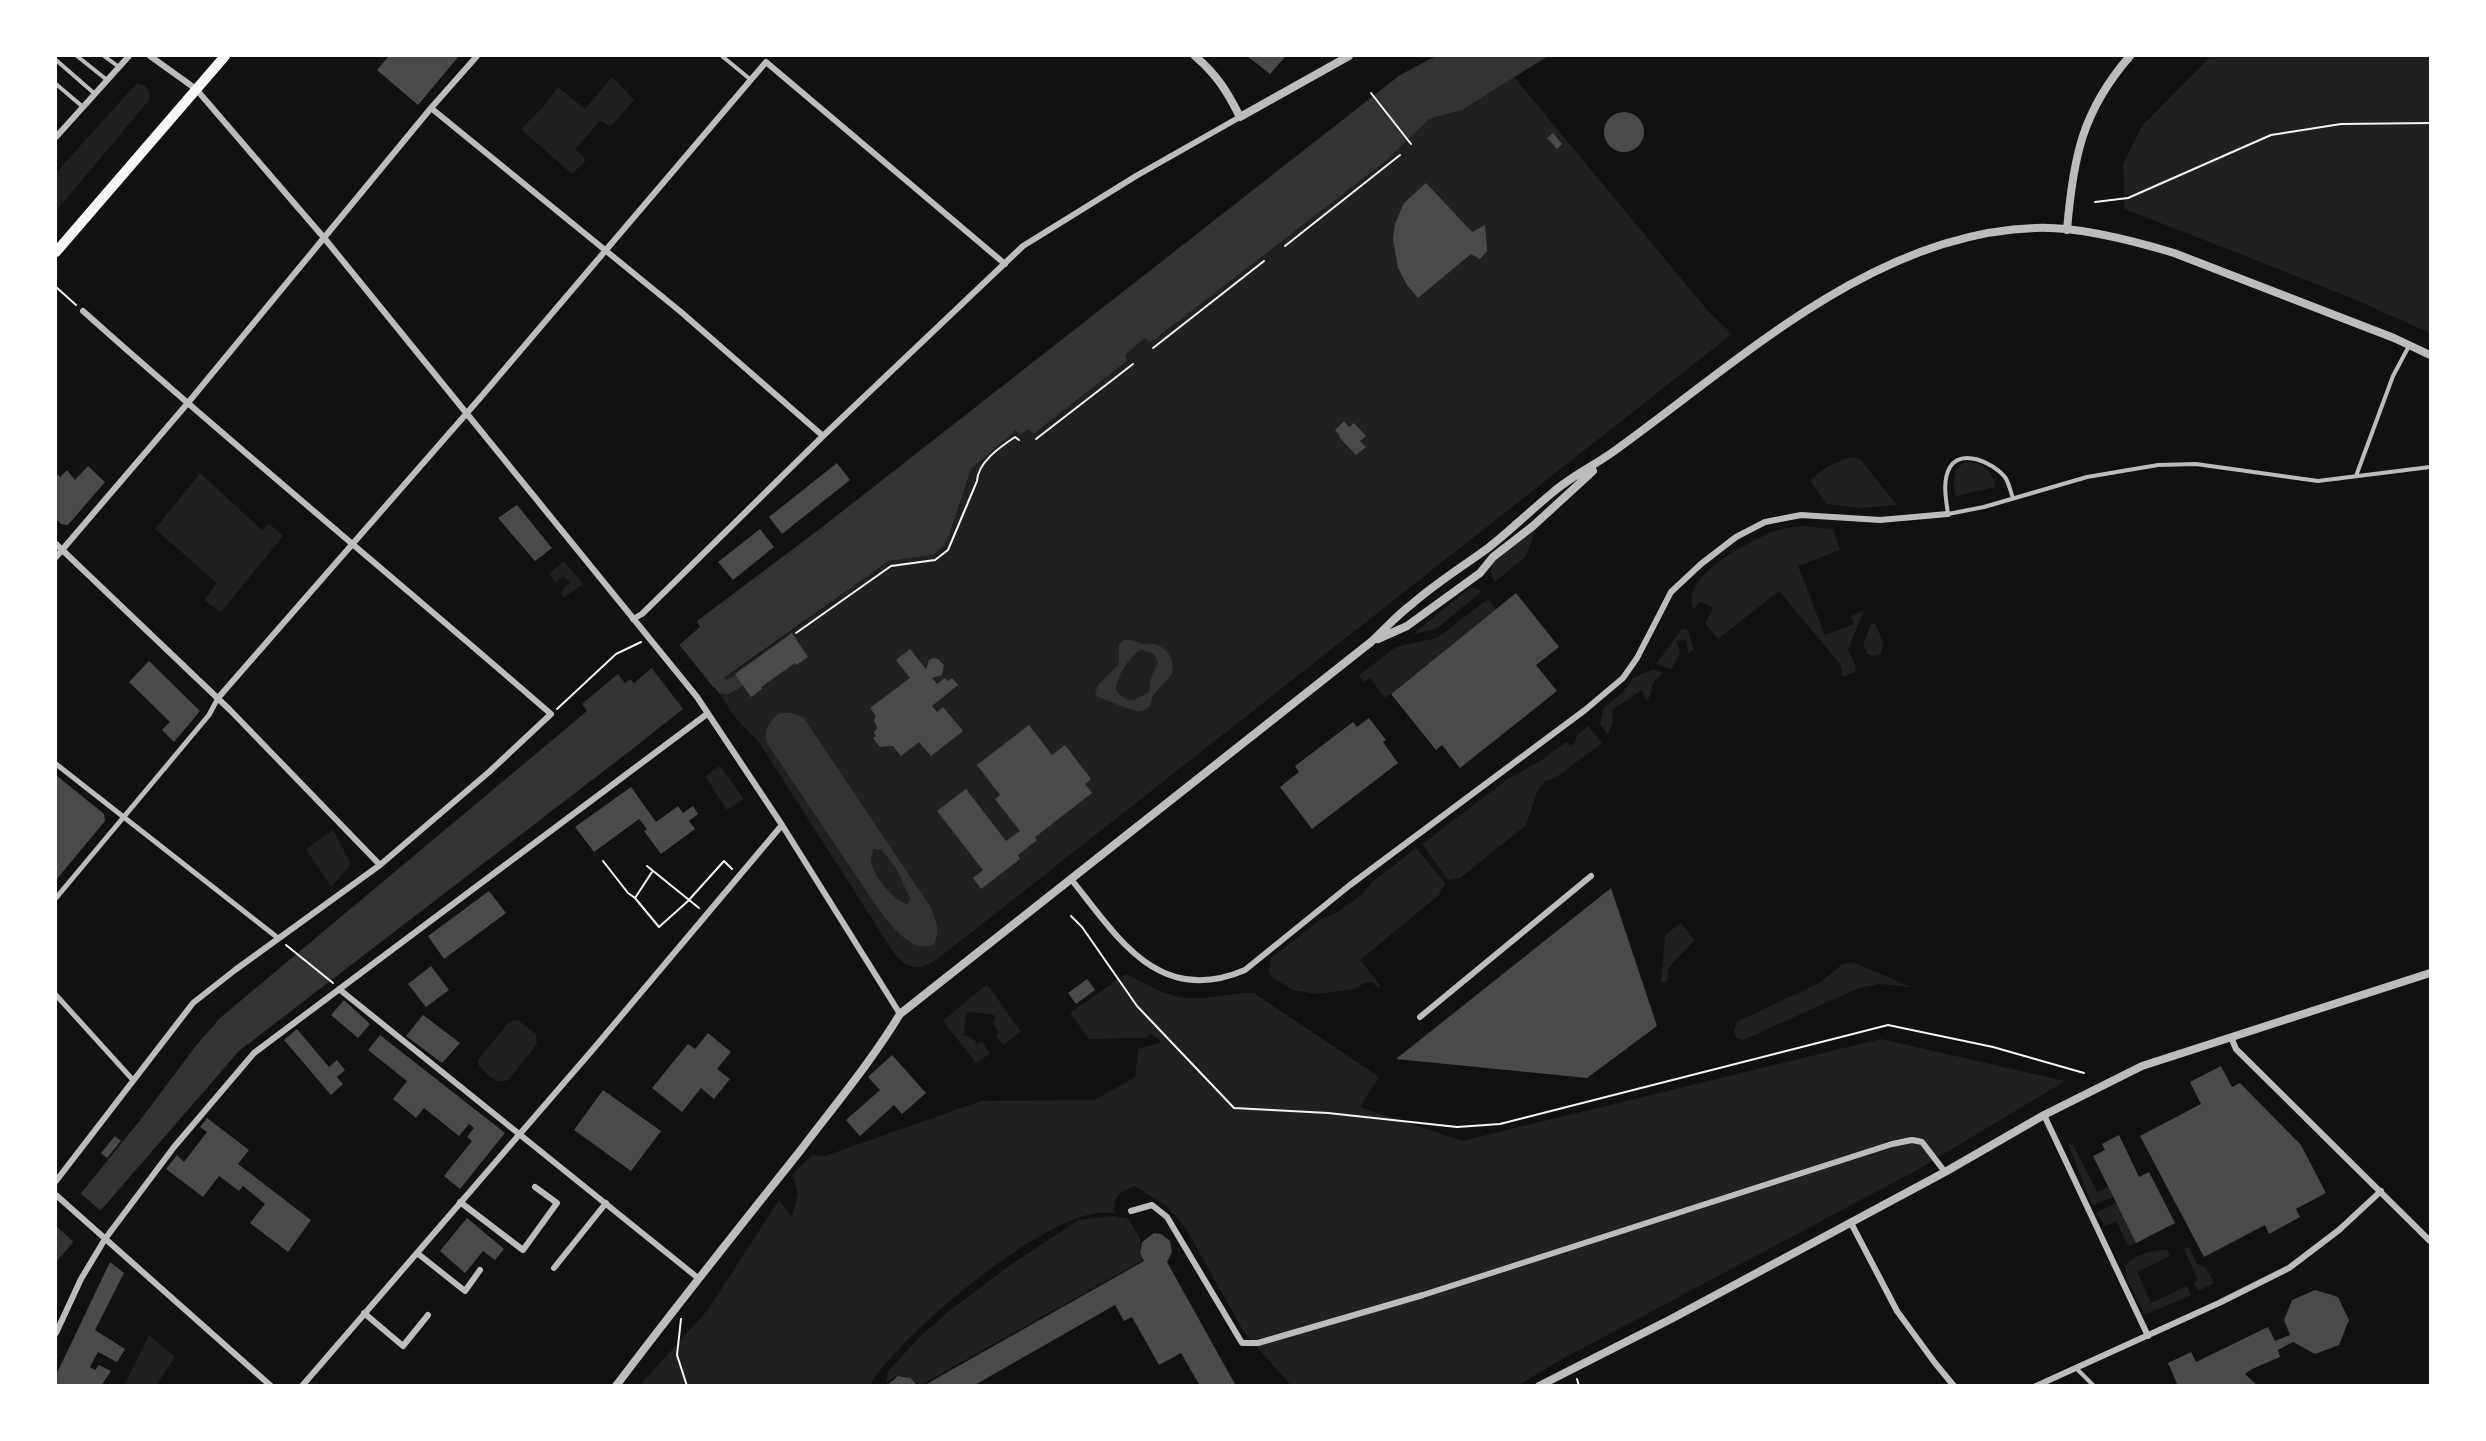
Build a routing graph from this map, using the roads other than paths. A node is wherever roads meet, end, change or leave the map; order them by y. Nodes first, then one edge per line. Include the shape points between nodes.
1 (77, 56) edge
2 (104, 56) edge
3 (129, 56) edge
4 (150, 56) edge
5 (225, 56) edge
6 (477, 56) edge
7 (722, 56) edge
8 (1195, 56) edge
9 (1349, 56) edge
10 (2130, 56) edge
11 (56, 60) edge
12 (119, 67) junction
13 (107, 80) junction
14 (751, 80) junction
15 (56, 84) edge
16 (196, 89) junction
17 (95, 94) junction
18 (83, 107) junction
19 (431, 108) junction
20 (1240, 117) junction
21 (56, 137) edge
22 (2067, 230) junction
23 (325, 239) junction
24 (604, 251) junction
25 (56, 252) edge
26 (1005, 264) junction
27 (82, 311) road end
28 (2409, 345) junction
29 (2430, 355) edge
30 (187, 404) junction
31 (465, 414) junction
32 (823, 436) junction
33 (1611, 454) junction
34 (2430, 467) edge
35 (2356, 476) junction
36 (2013, 498) junction
37 (1948, 514) junction
38 (353, 542) junction
39 (56, 544) edge
40 (61, 550) junction
41 (56, 557) edge
42 (633, 619) junction
43 (1371, 642) junction
44 (218, 698) junction
45 (707, 714) junction
46 (56, 764) edge
47 (123, 819) junction
48 (782, 825) junction
49 (380, 865) junction
50 (1591, 876) dead end
51 (1071, 879) junction
52 (56, 898) edge
53 (278, 938) junction
54 (2430, 973) edge
55 (339, 989) junction
56 (56, 995) edge
57 (900, 1014) junction
58 (1420, 1017) dead end
59 (2231, 1037) junction
60 (133, 1080) junction
61 (2044, 1115) junction
62 (520, 1134) junction
63 (1944, 1172) junction
64 (56, 1180) edge
65 (535, 1187) dead end
66 (2381, 1191) junction
67 (56, 1195) edge
68 (460, 1203) junction
69 (606, 1203) junction
70 (1131, 1211) dead end
71 (1851, 1223) junction
72 (105, 1239) junction
73 (2430, 1241) edge
74 (417, 1253) junction
75 (554, 1268) dead end
76 (480, 1270) dead end
77 (698, 1278) junction
78 (364, 1313) junction
79 (428, 1315) dead end
80 (56, 1333) edge
81 (2148, 1336) junction
82 (2076, 1368) junction
83 (271, 1386) edge
84 (302, 1386) edge
85 (616, 1386) edge
86 (1539, 1386) edge
87 (1954, 1386) edge
88 (2036, 1386) edge
89 (2094, 1386) edge

1 - 13 lane
2 - 12 lane
3 - 12 street
4 - 16 street
5 - 16 main road
6 - 19 street
7 - 14 lane
8 - 20 street via 1213,71
9 - 20 street
10 - 22 street via 2097,100 2083,133 2074,164
11 - 17 lane
12 - 13 street
13 - 17 street
14 - 24 street
14 - 26 street via 766,62
15 - 18 lane
16 - 23 street
16 - 25 main road
17 - 18 street
18 - 21 street
19 - 23 street
19 - 24 street
20 - 26 street via 1044,232
22 - 28 street via 2174,253
22 - 33 street via 2035,228 1978,235 1866,275 1745,351
23 - 30 street
23 - 31 street
24 - 31 street
24 - 32 street via 681,312
26 - 32 street
27 - 30 street
28 - 29 street
28 - 35 lane via 2393,376
30 - 38 street
30 - 40 street
31 - 38 street
31 - 42 street
32 - 42 street
33 - 43 street via 1552,493 1488,548 1411,604
33 - 43 street via 1493,557 1480,573 1407,626
34 - 35 lane
35 - 36 lane via 2318,481 2196,464 2158,465 2087,477
36 - 37 lane
36 - 37 lane via 2006,477 1989,464 1972,458 1959,459 1950,466 1945,483
37 - 51 street via 1880,520 1801,515 1765,522 1736,537 1671,592 1623,678 1350,885 1245,970 1210,981 1179,980 1145,963
38 - 44 street
38 - 49 street via 552,714
39 - 40 street
40 - 41 street
40 - 44 street
42 - 45 street
43 - 51 street
44 - 47 street via 209,715
44 - 49 street
45 - 48 street
45 - 55 street
46 - 47 street
47 - 52 street
47 - 53 street
48 - 57 street
48 - 62 street
49 - 53 street
50 - 58 street
51 - 57 street
53 - 60 street via 193,1003
54 - 59 street
55 - 62 street
55 - 72 street via 254,1053 174,1147
56 - 60 street
57 - 77 street via 814,1132
59 - 61 street via 2142,1066
59 - 66 street via 2236,1049
60 - 64 street
61 - 63 street
61 - 81 street
62 - 68 street
62 - 69 street
63 - 70 street via 1923,1142 1892,1144 1423,1295 1258,1343 1242,1343 1167,1217 1152,1205
63 - 71 street
65 - 68 street via 557,1203 523,1250
66 - 73 street
66 - 81 street via 2289,1268
67 - 72 street
68 - 74 street
69 - 75 street
69 - 77 street
71 - 86 street
71 - 87 street via 1897,1311
72 - 80 street
72 - 83 street
74 - 76 street via 465,1291
74 - 78 street
77 - 85 street
78 - 79 street via 403,1346
78 - 84 street
81 - 82 street
82 - 88 street
82 - 89 lane

